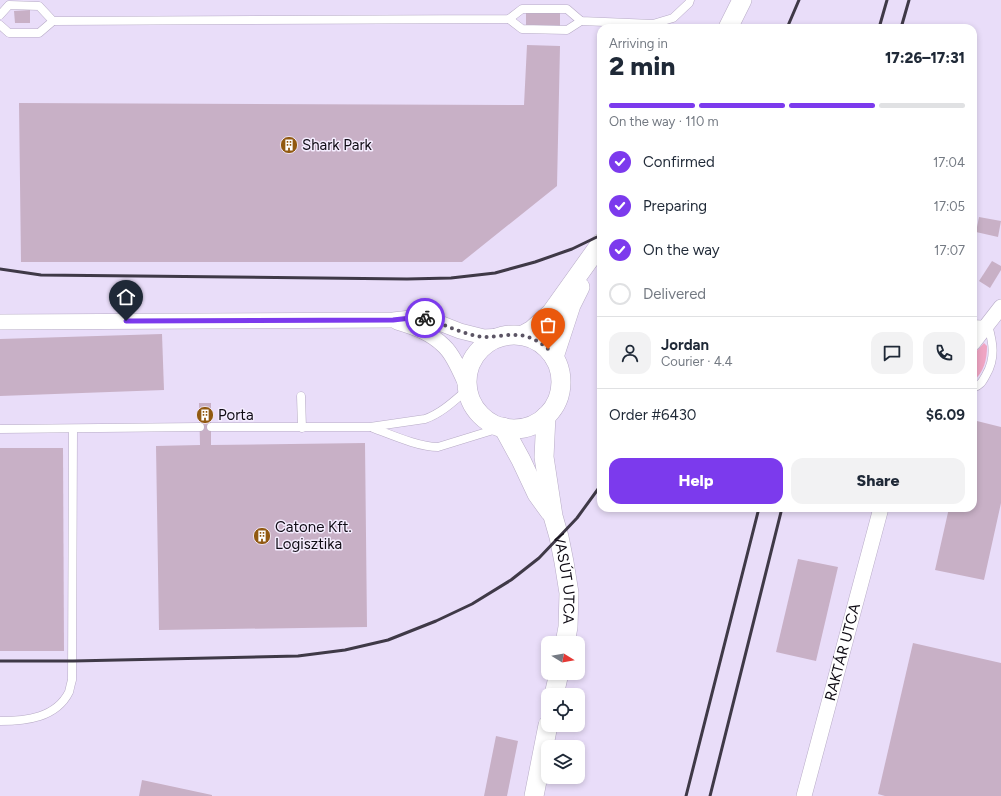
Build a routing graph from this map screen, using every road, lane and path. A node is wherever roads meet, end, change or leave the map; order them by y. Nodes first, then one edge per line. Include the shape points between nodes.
1 (690, 0) edge
2 (742, 0) edge
3 (0, 15) edge
4 (509, 19) junction
5 (53, 21) junction
6 (581, 21) junction
7 (730, 24) edge
8 (0, 25) edge
9 (597, 249) edge
10 (597, 251) edge
11 (1001, 307) edge
12 (393, 320) junction
13 (0, 322) edge
14 (980, 324) edge
15 (523, 335) junction
16 (503, 336) junction
17 (554, 357) junction
18 (977, 386) edge
19 (468, 389) junction
20 (301, 396) dead end
21 (546, 416) junction
22 (200, 427) dead end
23 (503, 427) junction
24 (211, 428) dead end
25 (302, 428) junction
26 (370, 428) junction
27 (0, 429) edge
28 (73, 429) junction
29 (880, 512) edge
30 (553, 516) junction
31 (566, 636) edge
32 (0, 721) edge
33 (547, 732) edge
34 (534, 796) edge
35 (804, 796) edge

1 - 6 lane via 673,18 653,24
2 - 7 street
3 - 5 lane via 9,5 39,6
4 - 5 lane
4 - 6 lane via 522,29 568,30
4 - 6 lane via 522,9 567,9
5 - 8 lane via 39,33 9,33
9 - 15 street via 551,313
10 - 17 street via 571,305
11 - 14 street
12 - 13 street
12 - 16 street via 420,317 484,337
12 - 19 street via 414,327 445,346
14 - 18 lane via 991,337 993,351 990,368
15 - 16 street
15 - 17 street via 541,343
16 - 19 street via 487,344 475,357 470,365
17 - 21 street via 559,367 561,388 553,408
19 - 23 street via 471,400 484,418
19 - 26 lane via 429,418
20 - 25 lane
21 - 23 street via 530,426 512,429
21 - 30 street, VASÚT UTCA via 544,457
22 - 28 lane
23 - 26 lane via 438,447 421,445
23 - 30 street, VASÚT UTCA via 538,494
24 - 25 lane
25 - 26 lane
27 - 28 lane
28 - 32 lane via 72,680 65,698 49,713 33,719
29 - 35 street, RAKTÁR UTCA
30 - 31 street, VASÚT UTCA via 570,593
33 - 34 street

